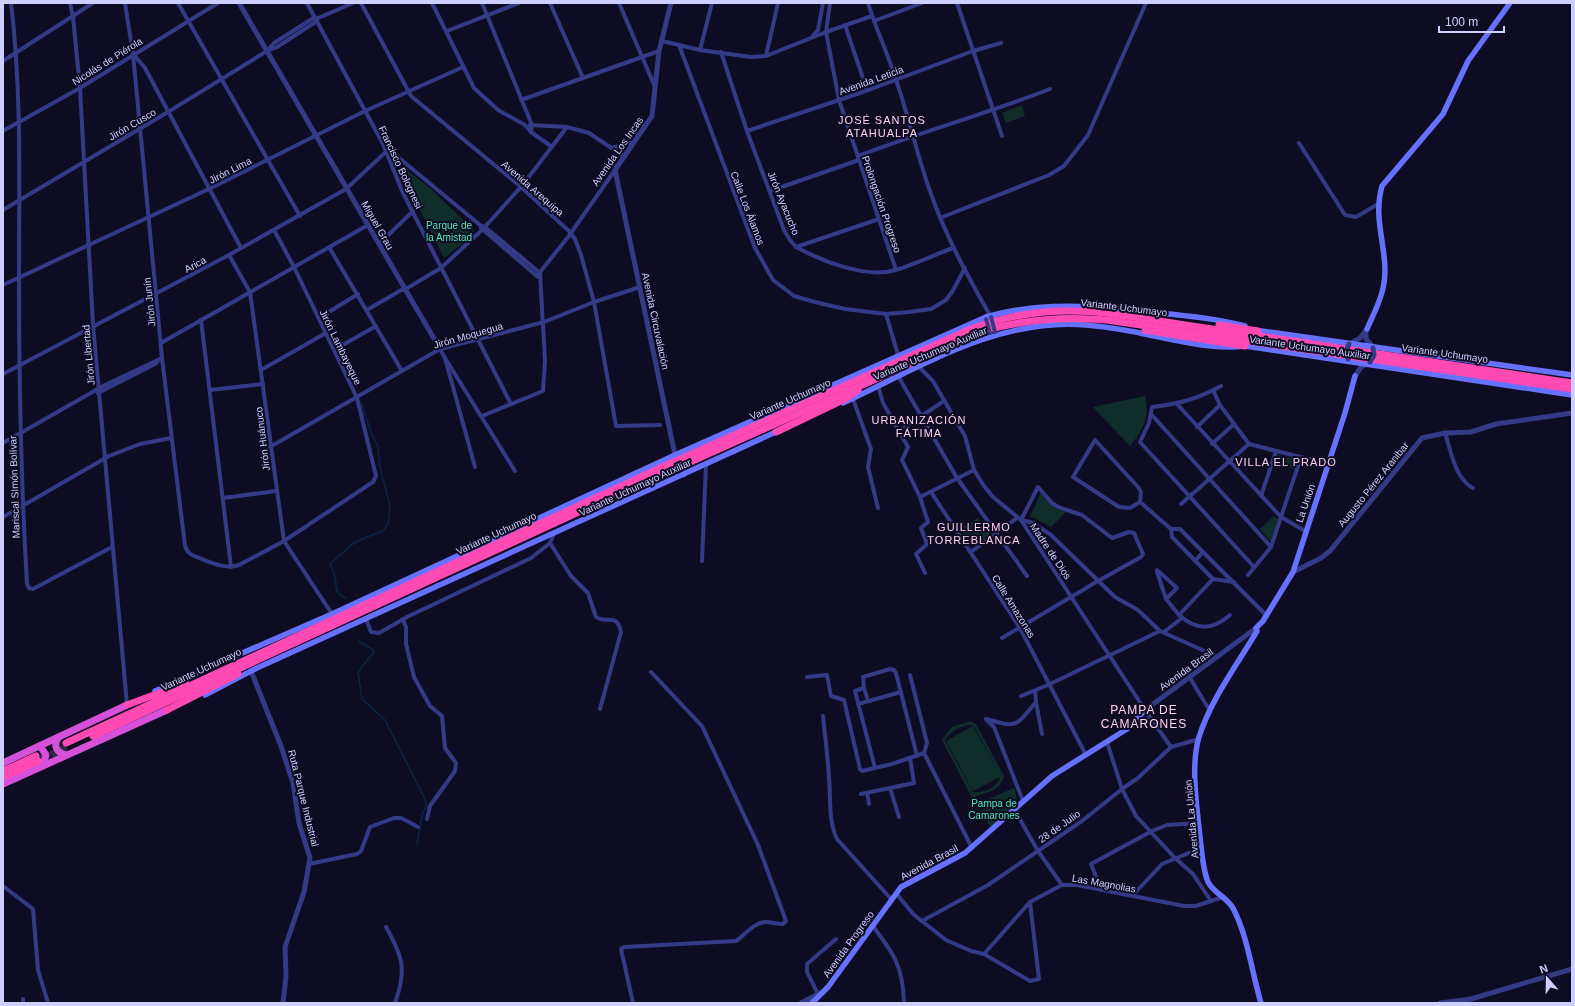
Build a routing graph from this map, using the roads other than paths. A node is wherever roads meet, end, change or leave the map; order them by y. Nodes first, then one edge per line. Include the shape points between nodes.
1 (11, 3) edge
2 (70, 3) edge
3 (93, 3) edge
4 (126, 3) edge
5 (178, 3) edge
6 (218, 3) edge
7 (239, 3) edge
8 (307, 3) edge
9 (353, 3) edge
10 (361, 3) edge
11 (432, 3) edge
12 (482, 3) edge
13 (519, 3) edge
14 (550, 3) edge
15 (619, 3) edge
16 (671, 3) edge
17 (712, 3) edge
18 (778, 3) edge
19 (823, 3) edge
20 (830, 3) edge
21 (868, 3) edge
22 (922, 3) edge
23 (957, 3) edge
24 (1146, 3) edge
25 (1510, 3) edge
26 (487, 14) junction
27 (872, 16) junction
28 (73, 17) junction
29 (316, 19) junction
30 (188, 20) junction
31 (874, 22) junction
32 (845, 25) junction
33 (448, 31) junction
34 (826, 32) junction
35 (662, 41) junction
36 (802, 42) junction
37 (1001, 43) dead end
38 (679, 45) junction
39 (700, 50) junction
40 (267, 51) junction
41 (659, 51) junction
42 (973, 51) junction
43 (17, 52) junction
44 (721, 52) junction
45 (133, 54) junction
46 (766, 56) junction
47 (642, 57) junction
48 (3, 61) edge
49 (463, 67) junction
50 (583, 78) junction
51 (896, 78) junction
52 (222, 79) junction
53 (656, 87) junction
54 (80, 88) junction
55 (1050, 89) dead end
56 (868, 90) junction
57 (409, 92) junction
58 (521, 100) junction
59 (839, 100) junction
60 (993, 110) junction
61 (365, 111) junction
62 (168, 112) junction
63 (18, 123) junction
64 (525, 125) junction
65 (532, 125) junction
66 (566, 128) junction
67 (139, 129) junction
68 (3, 131) edge
69 (531, 132) junction
70 (747, 132) junction
71 (316, 134) junction
72 (914, 134) junction
73 (1002, 136) dead end
74 (636, 141) junction
75 (1299, 143) dead end
76 (383, 144) junction
77 (552, 147) junction
78 (612, 148) junction
79 (389, 149) junction
80 (385, 153) junction
81 (625, 157) junction
82 (858, 158) junction
83 (267, 160) junction
84 (83, 162) junction
85 (615, 170) junction
86 (521, 187) junction
87 (209, 189) junction
88 (346, 189) junction
89 (770, 191) junction
90 (20, 200) junction
91 (1378, 204) junction
92 (3, 210) edge
93 (413, 211) junction
94 (300, 216) junction
95 (148, 218) junction
96 (940, 218) junction
97 (879, 219) junction
98 (368, 224) junction
99 (482, 228) junction
100 (274, 230) junction
101 (570, 232) junction
102 (89, 244) junction
103 (379, 244) junction
104 (329, 247) junction
105 (796, 247) junction
106 (241, 248) junction
107 (953, 248) junction
108 (229, 255) junction
109 (294, 267) junction
110 (441, 268) junction
111 (965, 268) junction
112 (896, 270) junction
113 (539, 274) junction
114 (19, 277) junction
115 (3, 285) edge
116 (640, 287) junction
117 (404, 290) junction
118 (250, 292) junction
119 (156, 294) junction
120 (358, 294) junction
121 (594, 302) junction
122 (367, 310) junction
123 (886, 314) junction
124 (988, 316) junction
125 (319, 318) junction
126 (201, 320) junction
127 (1148, 320) junction
128 (544, 322) junction
129 (1128, 323) junction
130 (93, 325) junction
131 (376, 326) junction
132 (1366, 329) junction
133 (1258, 331) junction
134 (326, 333) junction
135 (993, 334) junction
136 (478, 339) junction
137 (161, 343) junction
138 (1350, 344) junction
139 (1245, 346) junction
140 (1373, 347) junction
141 (440, 349) junction
142 (334, 350) junction
143 (898, 355) junction
144 (162, 358) junction
145 (445, 358) junction
146 (1348, 360) junction
147 (1368, 363) junction
148 (19, 366) junction
149 (919, 367) junction
150 (261, 370) junction
151 (402, 371) junction
152 (3, 374) edge
153 (1572, 374) edge
154 (898, 376) junction
155 (1355, 376) junction
156 (871, 381) junction
157 (1572, 383) edge
158 (263, 384) junction
159 (878, 385) junction
160 (1221, 386) dead end
161 (1572, 389) edge
162 (99, 390) junction
163 (210, 390) junction
164 (1213, 390) junction
165 (1572, 395) edge
166 (357, 398) junction
167 (853, 399) junction
168 (944, 401) junction
169 (511, 404) junction
170 (1177, 404) junction
171 (1220, 405) junction
172 (1572, 412) edge
173 (1151, 414) junction
174 (482, 416) junction
175 (922, 416) junction
176 (1234, 424) junction
177 (660, 425) dead end
178 (1197, 427) junction
179 (899, 431) junction
180 (776, 432) junction
181 (20, 434) junction
182 (1445, 434) junction
183 (171, 438) junction
184 (3, 443) edge
185 (1212, 444) junction
186 (1249, 444) junction
187 (270, 447) junction
188 (1276, 451) junction
189 (675, 455) junction
190 (1301, 458) junction
191 (103, 459) junction
192 (686, 460) junction
193 (1228, 462) junction
194 (1328, 464) junction
195 (706, 465) junction
196 (671, 466) junction
197 (475, 467) dead end
198 (974, 470) junction
199 (515, 471) dead end
200 (684, 475) junction
201 (957, 478) junction
202 (1210, 479) junction
203 (1473, 488) dead end
204 (276, 490) junction
205 (931, 492) junction
206 (1190, 496) junction
207 (1261, 496) junction
208 (920, 497) junction
209 (223, 498) junction
210 (1140, 502) junction
211 (1181, 504) dead end
212 (22, 506) junction
213 (878, 508) dead end
214 (3, 517) edge
215 (1281, 517) junction
216 (1019, 519) junction
217 (1171, 528) junction
218 (1305, 531) junction
219 (996, 533) junction
220 (554, 534) junction
221 (284, 541) junction
222 (550, 543) junction
223 (112, 546) junction
224 (1271, 547) junction
225 (971, 552) junction
226 (1204, 552) junction
227 (702, 561) dead end
228 (1195, 561) junction
229 (1254, 567) junction
230 (231, 568) junction
231 (1292, 572) junction
232 (925, 573) dead end
233 (1248, 575) dead end
234 (1027, 576) dead end
235 (1213, 579) junction
236 (1098, 581) junction
237 (1234, 582) junction
238 (1072, 597) junction
239 (1166, 599) junction
240 (332, 614) junction
241 (1230, 615) dead end
242 (1180, 616) junction
243 (1267, 616) junction
244 (366, 619) junction
245 (403, 620) junction
246 (1020, 628) junction
247 (1256, 628) junction
248 (1162, 632) junction
249 (1002, 638) dead end
250 (1109, 654) junction
251 (1218, 657) junction
252 (254, 662) junction
253 (251, 671) junction
254 (651, 672) dead end
255 (910, 676) dead end
256 (807, 677) dead end
257 (1190, 678) junction
258 (202, 679) junction
259 (1048, 685) junction
260 (864, 688) junction
261 (1035, 691) junction
262 (901, 692) junction
263 (1021, 696) dead end
264 (868, 701) junction
265 (1036, 702) junction
266 (858, 704) junction
267 (126, 705) junction
268 (600, 709) dead end
269 (167, 710) junction
270 (1145, 710) junction
271 (1210, 711) junction
272 (823, 716) dead end
273 (996, 722) junction
274 (994, 727) junction
275 (1042, 734) dead end
276 (59, 737) junction
277 (1199, 739) junction
278 (1107, 742) junction
279 (40, 746) junction
280 (1171, 747) junction
281 (924, 753) junction
282 (66, 755) junction
283 (1086, 755) junction
284 (917, 756) junction
285 (910, 758) junction
286 (39, 761) junction
287 (3, 763) edge
288 (875, 768) junction
289 (3, 771) edge
290 (3, 777) edge
291 (3, 784) edge
292 (890, 788) junction
293 (1122, 788) junction
294 (867, 793) junction
295 (861, 794) dead end
296 (1023, 801) junction
297 (869, 804) dead end
298 (1014, 809) junction
299 (899, 818) dead end
300 (427, 819) dead end
301 (1199, 823) junction
302 (418, 827) dead end
303 (1152, 831) junction
304 (972, 848) junction
305 (1201, 848) junction
306 (1038, 851) junction
307 (1175, 858) junction
308 (309, 864) junction
309 (1062, 885) junction
310 (3, 886) edge
311 (1102, 889) junction
312 (896, 893) junction
313 (1132, 896) junction
314 (1223, 897) junction
315 (891, 899) junction
316 (1211, 901) junction
317 (1030, 902) junction
318 (922, 920) junction
319 (872, 925) junction
320 (386, 927) dead end
321 (836, 939) dead end
322 (984, 954) junction
323 (1572, 969) edge
324 (820, 993) junction
325 (48, 1003) edge
326 (283, 1003) edge
327 (395, 1003) edge
328 (633, 1003) edge
329 (801, 1003) edge
330 (812, 1003) edge
331 (904, 1003) edge
332 (1261, 1003) edge
333 (1440, 1003) edge

1 - 43 street, Mariscal SImón Bolívar
2 - 28 street, Jirón Libertad
3 - 28 street
4 - 45 street, Jirón Junín
5 - 30 street
6 - 30 street, Nicolás de Piérola
7 - 40 street, Miguel Grau
8 - 29 street, Francisco Bolognesi
9 - 29 street, Jirón Cusco
10 - 57 street, Avenida Arequipa
11 - 33 street
12 - 26 street
13 - 26 street
14 - 50 street
15 - 47 street
16 - 35 street, Avenida Los Incas
17 - 39 street
18 - 46 street
19 - 36 street via 817,32
20 - 34 street, Prolongación Progreso
21 - 27 street
22 - 31 street
23 - 42 street
24 - 96 street via 1088,135 1064,166 1049,175
25 - 91 main road via 1468,61 1443,114 1382,186
26 - 33 street
26 - 58 street
27 - 31 street
27 - 32 street
28 - 43 street
28 - 54 street, Jirón Libertad
29 - 40 street, Jirón Cusco via 274,43
29 - 61 street, Francisco Bolognesi
30 - 45 street, Nicolás de Piérola
30 - 52 street
31 - 51 street
32 - 34 street
32 - 56 street
33 - 49 street
34 - 36 street
34 - 59 street, Prolongación Progreso
35 - 38 street
35 - 41 street, Avenida Los Incas
36 - 46 street
37 - 42 street, Avenida Leticia
38 - 39 street
38 - 123 street, Calle Los Álamos via 755,248 773,280 794,296 845,309
39 - 44 street
40 - 52 street, Jirón Cusco
40 - 71 street, Miguel Grau
41 - 47 street
41 - 53 street, Avenida Los Incas
42 - 51 street, Avenida Leticia
42 - 60 street
43 - 48 street
43 - 63 street, Mariscal SImón Bolívar
44 - 46 street via 751,57
44 - 70 street, Jirón Ayacucho
45 - 54 street, Nicolás de Piérola
45 - 62 street via 144,65
45 - 67 street, Jirón Junín
47 - 50 street
47 - 53 street
49 - 57 street, Jirón Lima
49 - 64 street via 474,88 498,110
50 - 58 street
51 - 56 street, Avenida Leticia
51 - 72 street
52 - 62 street, Jirón Cusco
52 - 83 street
53 - 74 street, Avenida Los Incas via 652,116
54 - 63 street, Nicolás de Piérola
54 - 84 street, Jirón Libertad
55 - 60 street
56 - 59 street, Avenida Leticia
57 - 61 street, Jirón Lima
57 - 86 street, Avenida Arequipa
58 - 65 street
59 - 70 street, Avenida Leticia
59 - 82 street, Prolongación Progreso
60 - 72 street via 958,123
60 - 73 street
61 - 71 street, Jirón Lima
61 - 76 street, Francisco Bolognesi
62 - 67 street, Jirón Cusco
62 - 87 street
63 - 68 street, Nicolás de Piérola
63 - 90 street, Mariscal SImón Bolívar
64 - 65 street
64 - 69 street
65 - 66 street
65 - 69 street
66 - 77 street
66 - 78 street via 589,133
67 - 84 street, Jirón Cusco
67 - 95 street, Jirón Junín
69 - 77 street
70 - 89 street, Jirón Ayacucho
71 - 83 street, Jirón Lima
71 - 88 street, Miguel Grau
72 - 82 street
72 - 96 street via 921,165
74 - 78 street
74 - 81 street, Avenida Los Incas
75 - 91 street via 1345,215 1356,217
76 - 79 street
76 - 80 street, Francisco Bolognesi
77 - 86 street
78 - 81 street
79 - 80 street, Arica
79 - 99 street
80 - 88 street, Arica
80 - 93 street, Francisco Bolognesi
81 - 85 street, Avenida Los Incas
82 - 89 street
82 - 97 street, Prolongación Progreso
83 - 87 street, Jirón Lima
83 - 94 street
84 - 90 street, Jirón Cusco
84 - 102 street, Jirón Libertad
85 - 101 street, Avenida Los Incas
85 - 116 street, Avenida Circuvalación
86 - 99 street
86 - 101 street, Avenida Arequipa
87 - 95 street, Jirón Lima
87 - 106 street
88 - 94 street, Arica
88 - 98 street, Miguel Grau
89 - 105 street, Jirón Ayacucho via 784,230
90 - 92 street, Jirón Cusco
90 - 114 street, Mariscal SImón Bolívar
91 - 132 main road via 1384,283
93 - 103 street
93 - 110 street, Francisco Bolognesi
94 - 100 street, Arica
95 - 102 street, Jirón Lima
95 - 119 street, Jirón Junín
96 - 107 street
97 - 105 street
97 - 112 street, Prolongación Progreso
98 - 103 street, Miguel Grau
98 - 104 street
99 - 110 street
99 - 113 street
100 - 106 street, Arica
100 - 109 street, Jirón Lambayeque
101 - 113 street, Avenida Los Incas
101 - 121 street, Avenida Arequipa via 581,255
102 - 114 street, Jirón Lima
102 - 130 street, Jirón Libertad
103 - 117 street, Miguel Grau
104 - 109 street
104 - 120 street
105 - 112 street, Jirón Ayacucho via 851,269 871,272
106 - 108 street, Arica
107 - 111 street
107 - 112 street, Jirón Ayacucho
108 - 118 street, Jirón Huánuco
108 - 119 street, Arica
109 - 118 street
109 - 125 street, Jirón Lambayeque
110 - 117 street
110 - 136 street, Francisco Bolognesi
111 - 123 street, Calle Los Álamos via 952,292 931,309
111 - 124 street
113 - 128 street via 542,280
114 - 115 street, Jirón Lima
114 - 148 street, Mariscal SImón Bolívar
116 - 121 street, Jirón Moquegua
116 - 189 street, Avenida Circuvalación
117 - 122 street
117 - 141 street, Miguel Grau
118 - 126 street
118 - 150 street, Jirón Huánuco
119 - 130 street, Arica
119 - 137 street, Jirón Junín
120 - 122 street
120 - 125 street
121 - 128 street, Jirón Moquegua
121 - 177 street, Avenida Arequipa via 616,426
122 - 131 street
123 - 143 street
124 - 133 main road, Variante Uchumayo Auxiliar via 1038,307 1081,305 1229,322
124 - 135 street, bridge
124 - 143 main road, Variante Uchumayo
125 - 134 street, Jirón Lambayeque
126 - 137 street
126 - 163 street
127 - 133 highway via 1169,319
127 - 157 highway, Variante Uchumayo
127 - 192 highway, Variante Uchumayo via 1064,310 1002,318 971,329
128 - 136 street, Jirón Moquegua
128 - 169 street via 543,391
129 - 139 highway via 1133,327 1159,333
129 - 156 highway, Variante Uchumayo via 1070,317 1015,322 976,334
129 - 161 highway, Variante Uchumayo
130 - 148 street, Arica
130 - 162 street, Jirón Libertad
131 - 142 street
131 - 151 street
132 - 138 street via 1360,338
132 - 140 street via 1366,339
133 - 138 main road, Variante Uchumayo Auxiliar
134 - 142 street, Jirón Lambayeque
134 - 150 street
135 - 139 main road, Variante Uchumayo Auxiliar via 1039,326 1072,324 1222,346
135 - 149 main road, Variante Uchumayo Auxiliar
136 - 141 street, Jirón Moquegua
136 - 169 street, Francisco Bolognesi
137 - 144 street, Jirón Junín
138 - 140 main road, Variante Uchumayo Auxiliar
138 - 146 street, bridge via 1346,352
139 - 146 main road, Variante Uchumayo Auxiliar
140 - 147 street, bridge via 1374,355
140 - 153 main road, Variante Uchumayo Auxiliar
141 - 145 street, Miguel Grau
141 - 151 street, Jirón Moquegua
142 - 166 street, Jirón Lambayeque
143 - 189 main road, Variante Uchumayo
144 - 162 street
144 - 183 street, Jirón Junín
145 - 174 street
145 - 197 street, Miguel Grau
146 - 147 main road, Variante Uchumayo Auxiliar
146 - 155 street
147 - 155 street, La Unión via 1357,370
147 - 165 main road, Variante Uchumayo Auxiliar
148 - 152 street, Arica
148 - 181 street, Mariscal SImón Bolívar
149 - 154 main road, Variante Uchumayo Auxiliar
149 - 168 street, Madre de Dios via 933,381
150 - 158 street, Jirón Huánuco
151 - 166 street, Jirón Moquegua
154 - 159 main road, Variante Uchumayo Auxiliar
154 - 175 street
155 - 194 main road, La Unión
156 - 180 highway via 847,398
156 - 192 highway, Variante Uchumayo
158 - 163 street
158 - 187 street, Jirón Huánuco
159 - 167 main road, Variante Uchumayo Auxiliar
159 - 179 street via 883,403
160 - 164 street
162 - 181 street
162 - 191 street, Jirón Libertad
163 - 209 street
164 - 170 street
164 - 171 street
166 - 187 street, Jirón Moquegua
166 - 221 street, Jirón Lambayeque via 376,473 373,482
167 - 180 main road, Variante Uchumayo Auxiliar
167 - 213 street via 871,449 868,467
168 - 175 street
168 - 198 street, Madre de Dios via 965,436
169 - 174 street
170 - 173 street via 1152,407
170 - 178 street
171 - 176 street
171 - 178 street
172 - 182 street, Augusto Pérez Aranibar via 1496,424 1471,432
173 - 202 street
173 - 206 street via 1147,430 1140,442
174 - 199 street
175 - 179 street
175 - 201 street
176 - 185 street
176 - 186 street
178 - 185 street
179 - 208 street via 908,447 902,460
180 - 195 main road, Variante Uchumayo Auxiliar
181 - 184 street
181 - 212 street, Mariscal SImón Bolívar
182 - 203 street via 1460,477
182 - 231 street, Augusto Pérez Aranibar via 1420,440 1330,551
183 - 191 street via 140,444
183 - 230 street, Jirón Junín via 185,546 188,552
185 - 193 street
186 - 188 street
186 - 193 street
187 - 204 street, Jirón Huánuco
188 - 190 street
188 - 207 street
189 - 200 street, Avenida Circuvalación
189 - 240 main road, Variante Uchumayo
190 - 194 street
190 - 215 street
191 - 212 street
191 - 223 street, Jirón Libertad
192 - 196 highway, Variante Uchumayo, bridge
193 - 202 street
193 - 207 street
194 - 218 main road, La Unión
195 - 200 main road, Variante Uchumayo Auxiliar
195 - 227 street
196 - 252 highway, Variante Uchumayo
196 - 258 highway, Variante Uchumayo
198 - 201 street
198 - 216 street, Madre de Dios via 993,497
200 - 220 main road, Variante Uchumayo Auxiliar
201 - 205 street
201 - 219 street
202 - 206 street
202 - 224 street
204 - 209 street
204 - 221 street, Jirón Huánuco
205 - 208 street
205 - 225 street, Calle Amazonas
206 - 211 street
206 - 229 street
207 - 215 street
208 - 232 street via 928,522 921,528 927,542 916,554
209 - 230 street
210 - 210 street via 1141,492 1138,487 1095,440 1072,477 1119,508 1130,508
210 - 217 street
212 - 214 street
212 - 223 street, Mariscal SImón Bolívar via 29,588 33,589
215 - 218 street
215 - 224 street
216 - 219 street
216 - 236 street via 1033,523 1051,535
216 - 236 street via 1038,487 1058,508 1082,515 1112,538 1129,532 1134,533 1143,554 1141,557
216 - 238 street, Madre de Dios
217 - 226 street via 1180,529
217 - 228 street via 1172,537
218 - 231 main road, La Unión
219 - 225 street
219 - 234 street
220 - 222 street
220 - 244 main road, Variante Uchumayo Auxiliar
221 - 230 street
221 - 240 street, Jirón Huánuco
222 - 245 street via 530,558
222 - 268 street via 571,576 588,593 596,617 613,619 619,624 622,632
223 - 267 street, Jirón Libertad
224 - 229 street
225 - 246 street, Calle Amazonas
226 - 228 street
226 - 237 street
228 - 235 street
229 - 233 street
231 - 243 main road, La Unión
235 - 237 street
235 - 242 street
236 - 238 street
236 - 248 street via 1114,597 1138,610
237 - 243 street
238 - 246 street
238 - 250 street, Madre de Dios
239 - 239 street via 1157,572 1157,570 1177,588
239 - 242 street
240 - 267 main road, Variante Uchumayo
241 - 242 street via 1219,623 1207,627 1193,625
242 - 248 street
243 - 247 main road, La Unión
244 - 245 street via 373,634
244 - 253 main road, Variante Uchumayo Auxiliar
245 - 300 street via 414,678 430,706 442,716 446,748 456,763 455,771 430,806
246 - 249 street
246 - 259 street, Calle Amazonas
247 - 251 street, Avenida Brasil
247 - 271 main road, Avenida La Unión via 1257,631
248 - 250 street
248 - 251 street
250 - 259 street
250 - 270 street, Madre de Dios
251 - 257 street, Avenida Brasil
252 - 258 highway, Variante Uchumayo via 67,745
252 - 269 highway via 226,681
253 - 269 main road via 190,702
253 - 308 street, Ruta Parque Industrial via 279,739 290,776 299,823 309,851
254 - 328 street via 702,726 758,845 786,921 782,924 762,923 746,931 736,941 624,946 621,949
255 - 281 street via 926,743
256 - 288 street via 827,675 831,696 844,700 860,769 862,771
257 - 270 street, Avenida Brasil
257 - 271 street
258 - 267 highway via 182,683
259 - 261 street
259 - 283 street, Calle Amazonas
260 - 262 street via 863,677 890,669 896,673
260 - 264 street
260 - 266 street via 855,692
261 - 263 street
261 - 265 street
262 - 264 street
262 - 284 street
264 - 266 street
265 - 273 street via 1020,721 1012,725
265 - 275 street
266 - 288 street
267 - 276 highway, Variante Uchumayo
269 - 282 highway
270 - 278 main road, Avenida Brasil via 1127,729
270 - 280 street, Madre de Dios
271 - 277 main road, Avenida La Unión
272 - 315 street via 831,818 835,835
273 - 274 street
273 - 274 street via 986,719
274 - 296 street
276 - 279 highway, Variante Uchumayo
276 - 282 highway via 56,740 56,748 61,754
277 - 280 street, 28 de Julio
277 - 301 main road, Avenida La Unión via 1196,768
278 - 283 main road, Avenida Brasil
278 - 293 street
279 - 286 highway via 46,755
279 - 287 highway, Variante Uchumayo
280 - 293 street, 28 de Julio via 1138,778
281 - 284 street
281 - 304 street
282 - 286 highway
283 - 296 main road, Avenida Brasil via 1052,776
284 - 285 street
285 - 288 street
285 - 292 street via 914,783
286 - 289 highway
286 - 290 highway
286 - 291 highway
292 - 294 street
292 - 299 street
293 - 303 street via 1136,816
293 - 306 street, 28 de Julio via 1082,821
294 - 295 street
294 - 297 street
296 - 298 main road, Avenida Brasil
298 - 304 main road, Avenida Brasil
298 - 306 street
301 - 303 street via 1167,825
301 - 305 main road, Avenida La Unión
302 - 308 street via 401,818 386,819 370,828 366,842 357,854
303 - 307 street
303 - 311 street via 1091,864
304 - 312 main road, Avenida Brasil via 901,887
305 - 307 street
305 - 314 main road, Avenida La Unión via 1207,881 1213,890
306 - 309 street
306 - 318 street, 28 de Julio via 988,885
307 - 313 street via 1162,864
307 - 316 street via 1193,874
308 - 326 street, Ruta Parque Industrial via 301,904 285,947 286,976
309 - 311 street, Las Magnolias
309 - 317 street, Las Magnolias
310 - 325 street via 33,909 38,970
311 - 313 street, Las Magnolias
312 - 315 main road, Avenida Progreso
312 - 318 street via 913,914
313 - 316 street, Las Magnolias via 1184,906 1196,906
314 - 316 street, Las Magnolias
314 - 332 main road, Avenida La Unión via 1235,912
315 - 319 main road, Avenida Progreso
317 - 322 street, Las Magnolias
317 - 322 street via 1039,979 1030,981
318 - 322 street via 946,940
319 - 324 main road, Avenida Progreso
319 - 331 street via 895,955 902,975
320 - 327 street via 402,960 399,996
321 - 324 street via 807,964 808,972
323 - 333 street via 1471,999
324 - 329 street
324 - 330 main road, Avenida Progreso

